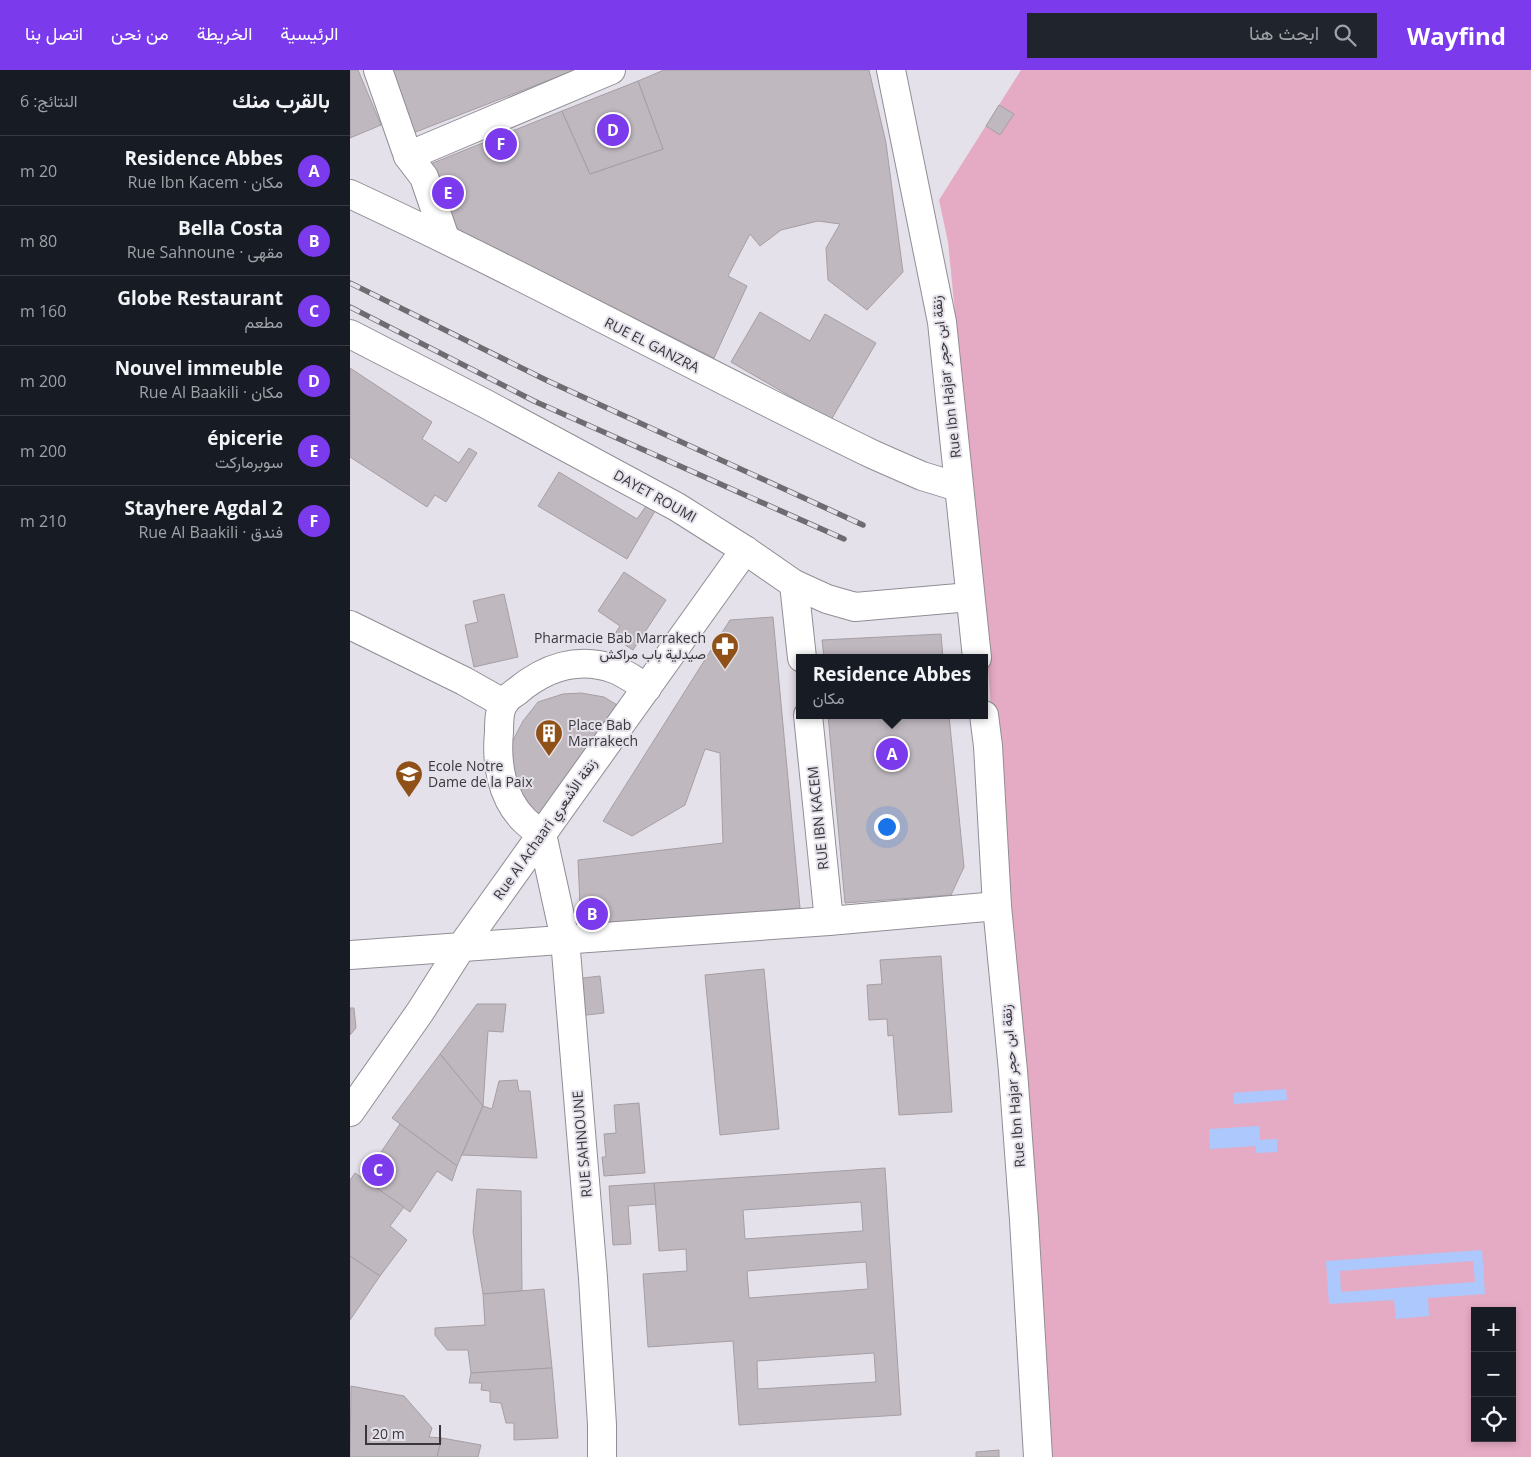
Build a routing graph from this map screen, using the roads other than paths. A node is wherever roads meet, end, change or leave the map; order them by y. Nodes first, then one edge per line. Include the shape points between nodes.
1 (378, 70) edge
2 (611, 70) edge
3 (891, 70) edge
4 (408, 156) junction
5 (350, 194) edge
6 (445, 238) junction
7 (350, 334) edge
8 (958, 487) junction
9 (745, 550) junction
10 (794, 584) junction
11 (970, 597) junction
12 (350, 626) edge
13 (802, 654) edge
14 (977, 654) edge
15 (647, 688) junction
16 (504, 703) junction
17 (808, 719) edge
18 (985, 719) edge
19 (542, 834) junction
20 (997, 906) junction
21 (828, 921) junction
22 (565, 939) junction
23 (462, 946) junction
24 (350, 955) edge
25 (350, 1112) edge
26 (602, 1457) edge
27 (1038, 1457) edge

1 - 4 street
2 - 4 street
3 - 8 street, Rue Ibn Hajar زنقة ابن حجر via 942,322
4 - 6 street via 424,177
5 - 6 street, RUE EL GANZRA
6 - 8 street, RUE EL GANZRA via 817,428 922,476
7 - 9 street, DAYET ROUMI via 677,507
8 - 11 street, Rue Ibn Hajar زنقة ابن حجر
9 - 10 street, DAYET ROUMI
9 - 15 street, Rue Al Achaari زنقة الأشعري
10 - 11 street, DAYET ROUMI via 826,599 856,607
10 - 13 street
11 - 14 street, Rue Ibn Hajar زنقة ابن حجر
12 - 16 street via 464,680
15 - 16 street via 615,669 570,664 528,682
15 - 19 street, Rue Al Achaari زنقة الأشعري
16 - 19 street via 498,746 504,787 512,806
17 - 21 street, RUE IBN KACEM
18 - 20 street, Rue Ibn Hajar زنقة ابن حجر
19 - 22 street, RUE SAHNOUNE
19 - 23 street, Rue Al Achaari زنقة الأشعري
20 - 21 street
20 - 27 street, Rue Ibn Hajar زنقة ابن حجر via 1015,1100
21 - 22 street
22 - 23 street
22 - 26 street, RUE SAHNOUNE via 594,1278
23 - 24 street
23 - 25 street, Rue Al Achaari زنقة الأشعري

